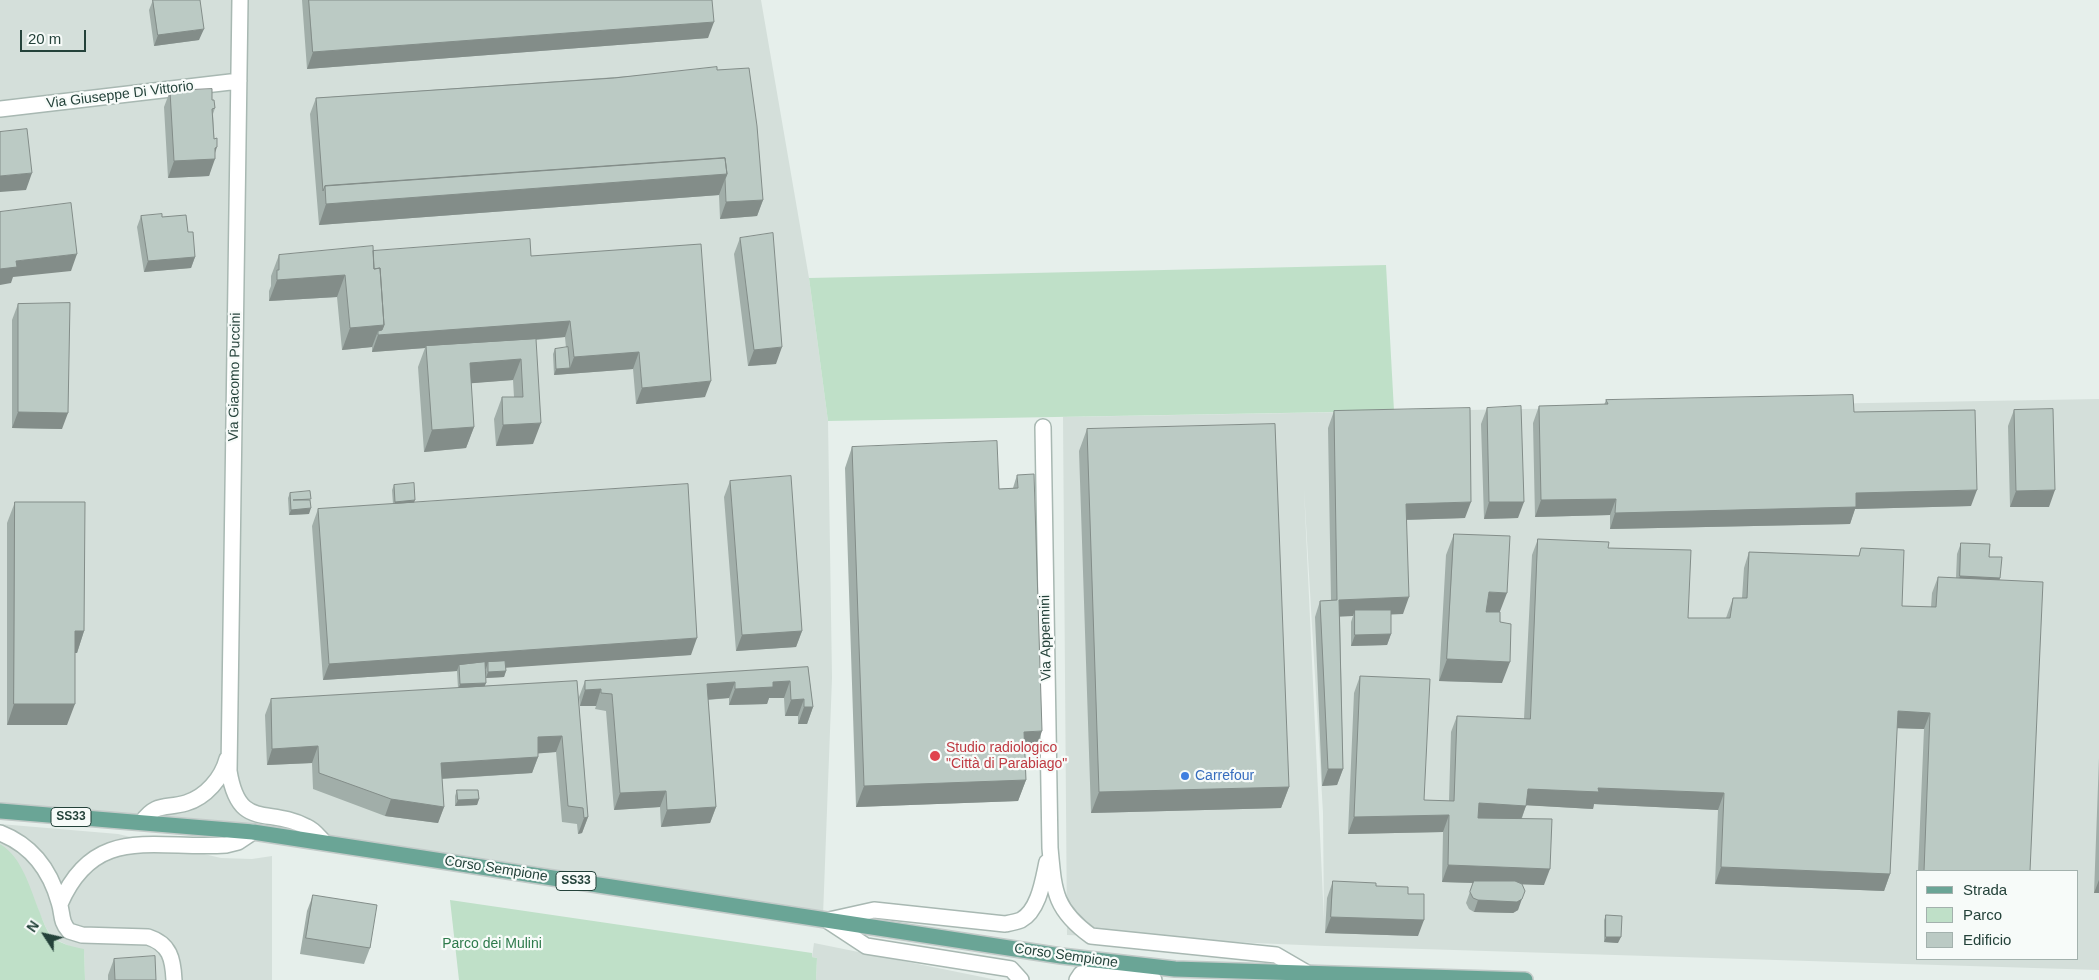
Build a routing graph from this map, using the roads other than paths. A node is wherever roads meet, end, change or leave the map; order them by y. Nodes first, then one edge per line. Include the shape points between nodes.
1 (240, 0) edge
2 (239, 81) junction
3 (0, 109) edge
4 (1043, 427) dead end
5 (228, 755) junction
6 (0, 811) edge
7 (142, 822) junction
8 (254, 832) junction
9 (0, 833) edge
10 (324, 842) junction
11 (1050, 848) junction
12 (60, 904) junction
13 (828, 920) junction
14 (1307, 973) junction
15 (174, 980) edge
16 (1020, 980) edge
17 (1077, 980) edge
18 (1154, 980) edge
19 (1290, 980) edge
20 (1525, 980) edge

1 - 2 street, Via Giacomo Puccini
2 - 3 street, Via Giuseppe Di Vittorio
2 - 5 street, Via Giacomo Puccini
4 - 11 street, Via Appennini
5 - 7 street via 222,772 207,791 187,802 154,809
5 - 10 street via 234,792 243,807 257,814 305,826
6 - 7 main road, Corso Sempione / SS33
7 - 8 main road, Corso Sempione / SS33
8 - 10 main road, Corso Sempione / SS33
8 - 12 street via 226,845 129,846 104,851 80,871 67,887
9 - 12 street via 26,846 36,856 51,879
10 - 13 main road, Corso Sempione / SS33
11 - 13 street, Via Appennini via 1042,886 1022,920 1005,924 874,910
11 - 14 street, Via Appennini via 1054,888 1063,909 1091,936 1276,955
12 - 15 street via 63,924 73,934 157,940 170,954
13 - 14 main road, Corso Sempione via 1061,956 1175,969
13 - 16 street, Corso Sempione via 866,946 1010,969
14 - 19 street, Corso Sempione
14 - 20 main road, Corso Sempione
17 - 18 street, Corso Sempione via 1081,974

